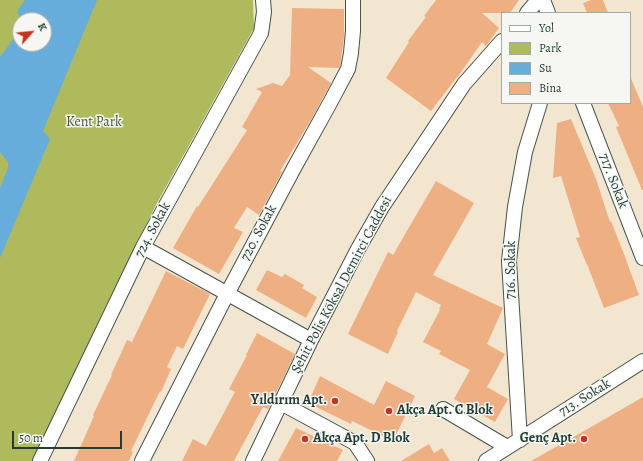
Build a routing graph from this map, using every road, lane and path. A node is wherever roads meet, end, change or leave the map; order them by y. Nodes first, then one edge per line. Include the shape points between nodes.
1 (263, 0) edge
2 (353, 0) edge
3 (538, 0) edge
4 (543, 0) edge
5 (528, 12) edge
6 (548, 12) edge
7 (501, 42) edge
8 (540, 104) edge
9 (583, 104) edge
10 (143, 247) junction
11 (643, 258) edge
12 (227, 294) junction
13 (311, 340) junction
14 (643, 361) edge
15 (281, 403) junction
16 (443, 409) dead end
17 (520, 440) junction
18 (507, 447) junction
19 (42, 460) edge
20 (142, 461) edge
21 (253, 461) edge
22 (367, 461) edge
23 (486, 461) edge

1 - 10 street, 724. Sokak via 261,33
2 - 12 street, 720. Sokak via 348,69
3 - 5 street
4 - 6 street
7 - 13 street, Şehit Polis Köksal Demirci Caddesi via 464,84 382,207
8 - 17 street, 716. Sokak via 525,152 509,261
9 - 11 street, 717. Sokak
10 - 12 street
10 - 19 street, 724. Sokak
12 - 13 street
12 - 20 street, 720. Sokak
13 - 15 street, Şehit Polis Köksal Demirci Caddesi
14 - 17 street, 713. Sokak
15 - 21 street, Şehit Polis Köksal Demirci Caddesi
15 - 22 street via 355,443
16 - 18 street
17 - 18 street, 713. Sokak
18 - 23 street, 713. Sokak

